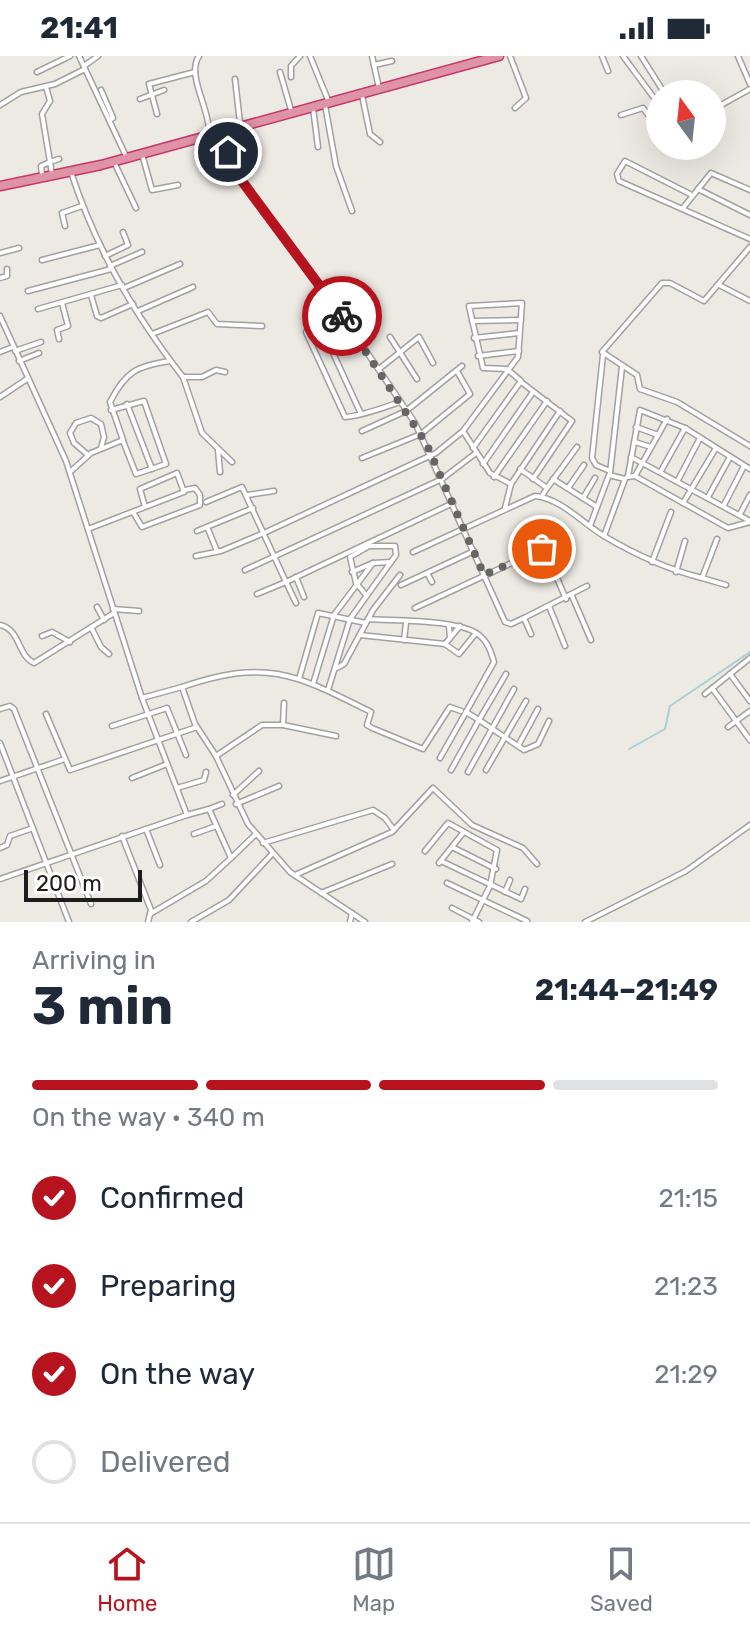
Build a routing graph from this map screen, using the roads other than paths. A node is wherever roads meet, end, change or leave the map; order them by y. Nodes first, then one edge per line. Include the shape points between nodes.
1 (70, 56) edge
2 (79, 56) edge
3 (98, 56) edge
4 (300, 56) edge
5 (310, 56) edge
6 (372, 56) edge
7 (499, 56) edge
8 (510, 56) edge
9 (602, 56) edge
10 (623, 56) edge
11 (641, 56) edge
12 (738, 56) edge
13 (196, 57) edge
14 (480, 57) edge
15 (392, 61) dead end
16 (374, 65) junction
17 (85, 68) junction
18 (608, 71) dead end
19 (37, 72) dead end
20 (195, 72) junction
21 (280, 72) dead end
22 (291, 77) dead end
23 (235, 79) dead end
24 (656, 80) edge
25 (46, 87) junction
26 (750, 87) edge
27 (379, 88) junction
28 (646, 88) edge
29 (101, 90) dead end
30 (164, 90) dead end
31 (150, 94) junction
32 (362, 95) junction
33 (140, 99) dead end
34 (326, 102) junction
35 (726, 102) edge
36 (0, 105) edge
37 (313, 108) junction
38 (515, 108) dead end
39 (291, 110) junction
40 (646, 112) edge
41 (157, 114) dead end
42 (621, 115) dead end
43 (110, 120) junction
44 (240, 123) junction
45 (220, 131) junction
46 (209, 132) junction
47 (380, 142) dead end
48 (318, 147) dead end
49 (125, 154) junction
50 (142, 154) junction
51 (59, 159) dead end
52 (50, 162) junction
53 (114, 162) junction
54 (71, 171) junction
55 (52, 174) junction
56 (42, 175) junction
57 (0, 184) edge
58 (178, 185) dead end
59 (698, 189) junction
60 (750, 190) edge
61 (690, 194) junction
62 (82, 206) junction
63 (136, 208) dead end
64 (683, 208) junction
65 (352, 211) dead end
66 (750, 215) edge
67 (65, 226) dead end
68 (123, 232) dead end
69 (750, 239) edge
70 (100, 245) junction
71 (750, 247) edge
72 (19, 248) dead end
73 (124, 248) junction
74 (142, 252) dead end
75 (0, 253) edge
76 (105, 256) junction
77 (128, 258) junction
78 (42, 260) dead end
79 (180, 264) dead end
80 (110, 267) junction
81 (7, 269) dead end
82 (0, 278) edge
83 (719, 285) junction
84 (123, 286) junction
85 (193, 287) dead end
86 (28, 291) dead end
87 (91, 295) junction
88 (750, 301) edge
89 (62, 303) junction
90 (134, 304) junction
91 (38, 309) dead end
92 (138, 311) junction
93 (1, 319) edge
94 (521, 320) junction
95 (471, 321) junction
96 (262, 326) dead end
97 (520, 333) junction
98 (154, 337) junction
99 (390, 337) dead end
100 (474, 338) junction
101 (59, 339) dead end
102 (41, 342) dead end
103 (14, 349) junction
104 (519, 351) junction
105 (0, 352) edge
106 (39, 353) dead end
107 (399, 353) junction
108 (603, 355) junction
109 (478, 356) junction
110 (19, 361) junction
111 (170, 361) junction
112 (433, 363) dead end
113 (462, 366) dead end
114 (622, 366) junction
115 (507, 369) junction
116 (379, 370) junction
117 (457, 371) junction
118 (225, 372) dead end
119 (183, 377) junction
120 (27, 379) junction
121 (417, 379) dead end
122 (521, 381) junction
123 (533, 392) junction
124 (0, 397) edge
125 (547, 401) junction
126 (400, 402) junction
127 (127, 404) junction
128 (111, 410) junction
129 (406, 411) junction
130 (560, 411) junction
131 (361, 414) junction
132 (667, 419) junction
133 (636, 427) junction
134 (685, 428) junction
135 (362, 431) dead end
136 (463, 431) junction
137 (421, 434) junction
138 (658, 435) junction
139 (700, 438) junction
140 (123, 440) junction
141 (634, 442) junction
142 (750, 446) edge
143 (577, 447) dead end
144 (651, 447) junction
145 (101, 448) junction
146 (716, 448) junction
147 (218, 450) junction
148 (474, 450) junction
149 (88, 455) junction
150 (432, 455) junction
151 (730, 456) junction
152 (631, 457) junction
153 (362, 458) dead end
154 (644, 461) junction
155 (232, 462) dead end
156 (483, 464) junction
157 (584, 465) dead end
158 (744, 466) junction
159 (520, 469) junction
160 (750, 469) edge
161 (153, 470) junction
162 (661, 471) junction
163 (70, 472) junction
164 (220, 472) dead end
165 (610, 473) junction
166 (635, 476) junction
167 (494, 477) junction
168 (595, 478) dead end
169 (627, 478) junction
170 (442, 479) junction
171 (533, 479) junction
172 (553, 479) junction
173 (678, 480) junction
174 (511, 484) junction
175 (693, 487) junction
176 (547, 488) junction
177 (568, 488) junction
178 (185, 490) junction
179 (274, 491) dead end
180 (247, 495) junction
181 (750, 495) edge
182 (542, 496) junction
183 (708, 497) junction
184 (583, 498) junction
185 (206, 502) dead end
186 (454, 503) junction
187 (683, 503) junction
188 (724, 505) junction
189 (145, 507) junction
190 (597, 507) junction
191 (253, 508) junction
192 (505, 508) junction
193 (133, 512) junction
194 (671, 512) dead end
195 (740, 514) junction
196 (750, 522) edge
197 (590, 526) junction
198 (464, 527) junction
199 (88, 529) junction
200 (208, 529) junction
201 (197, 531) dead end
202 (264, 533) junction
203 (604, 536) junction
204 (717, 539) dead end
205 (685, 541) dead end
206 (217, 551) junction
207 (474, 551) junction
208 (413, 552) dead end
209 (196, 556) dead end
210 (274, 556) junction
211 (391, 562) junction
212 (652, 562) junction
213 (373, 563) junction
214 (245, 570) dead end
215 (352, 572) junction
216 (676, 572) junction
217 (427, 573) junction
218 (400, 575) dead end
219 (484, 575) junction
220 (296, 577) junction
221 (702, 578) junction
222 (286, 582) junction
223 (432, 582) dead end
224 (356, 583) junction
225 (401, 585) dead end
226 (726, 585) dead end
227 (587, 586) dead end
228 (257, 594) dead end
229 (366, 595) junction
230 (304, 597) dead end
231 (569, 598) junction
232 (296, 603) dead end
233 (549, 606) junction
234 (97, 607) dead end
235 (415, 608) dead end
236 (373, 610) junction
237 (114, 611) junction
238 (139, 611) dead end
239 (334, 615) junction
240 (524, 618) junction
241 (350, 619) junction
242 (104, 620) junction
243 (378, 620) junction
244 (367, 621) junction
245 (406, 623) junction
246 (0, 625) edge
247 (449, 625) junction
248 (460, 626) junction
249 (92, 629) junction
250 (476, 633) junction
251 (531, 634) dead end
252 (360, 635) junction
253 (42, 636) dead end
254 (450, 638) junction
255 (404, 640) junction
256 (591, 640) dead end
257 (70, 642) junction
258 (445, 644) junction
259 (565, 646) dead end
260 (109, 654) dead end
261 (749, 662) edge
262 (335, 669) junction
263 (506, 674) dead end
264 (730, 674) junction
265 (299, 679) junction
266 (313, 684) junction
267 (182, 687) junction
268 (712, 688) junction
269 (514, 689) dead end
270 (328, 690) junction
271 (705, 694) dead end
272 (142, 698) junction
273 (526, 701) dead end
274 (750, 701) edge
275 (284, 703) dead end
276 (0, 709) edge
277 (538, 709) dead end
278 (464, 711) junction
279 (750, 711) edge
280 (46, 714) dead end
281 (147, 714) junction
282 (479, 720) junction
283 (549, 721) dead end
284 (736, 721) junction
285 (283, 725) junction
286 (112, 726) dead end
287 (197, 727) junction
288 (728, 727) dead end
289 (493, 729) junction
290 (177, 732) junction
291 (336, 736) dead end
292 (506, 736) junction
293 (157, 739) junction
294 (750, 740) edge
295 (0, 743) edge
296 (519, 744) junction
297 (186, 755) dead end
298 (216, 756) junction
299 (440, 758) dead end
300 (63, 760) junction
301 (167, 764) junction
302 (39, 768) junction
303 (451, 770) dead end
304 (486, 770) dead end
305 (259, 771) dead end
306 (206, 772) dead end
307 (468, 772) dead end
308 (12, 776) junction
309 (132, 778) dead end
310 (0, 781) edge
311 (279, 786) dead end
312 (177, 788) junction
313 (233, 795) junction
314 (222, 804) dead end
315 (236, 804) junction
316 (209, 809) junction
317 (187, 815) junction
318 (750, 825) edge
319 (216, 826) junction
320 (33, 828) junction
321 (146, 829) junction
322 (394, 830) junction
323 (463, 833) junction
324 (194, 834) dead end
325 (256, 834) junction
326 (122, 836) junction
327 (263, 843) junction
328 (452, 847) junction
329 (0, 848) edge
330 (425, 851) dead end
331 (72, 854) junction
332 (272, 854) junction
333 (231, 858) junction
334 (46, 862) junction
335 (392, 864) dead end
336 (537, 864) dead end
337 (160, 865) dead end
338 (496, 869) junction
339 (295, 875) junction
340 (0, 879) edge
341 (510, 880) dead end
342 (447, 883) dead end
343 (490, 886) junction
344 (525, 889) dead end
345 (505, 892) junction
346 (321, 893) junction
347 (483, 901) junction
348 (91, 904) dead end
349 (452, 908) dead end
350 (352, 913) junction
351 (150, 914) junction
352 (475, 921) edge
353 (527, 921) edge
354 (69, 922) edge
355 (148, 922) edge
356 (191, 922) edge
357 (350, 922) edge
358 (365, 922) edge
359 (585, 922) edge

1 - 19 street
2 - 17 street
3 - 17 street
4 - 22 street via 291,66
5 - 34 street
6 - 16 street
7 - 27 highway
8 - 38 street via 526,98
9 - 18 street
10 - 28 street
11 - 24 street
12 - 26 street
13 - 20 street
14 - 27 highway
15 - 16 street
16 - 27 street
17 - 25 street
17 - 43 street
20 - 31 street via 159,79 149,86
20 - 46 street
21 - 39 street
23 - 44 street
25 - 36 street via 21,92
25 - 52 street via 50,101 42,114
26 - 35 street
27 - 32 highway
27 - 34 highway
29 - 43 street via 111,108
30 - 31 street
31 - 33 street
31 - 41 street
32 - 34 highway
32 - 47 street via 370,134
34 - 37 highway
34 - 39 highway
34 - 65 street via 332,151
37 - 45 highway
37 - 48 street
39 - 44 highway
40 - 42 street via 643,108
43 - 49 street
44 - 45 highway
45 - 46 highway
45 - 50 highway
45 - 116 street via 236,173
46 - 49 highway
49 - 54 highway
50 - 53 highway
50 - 58 street via 152,190
51 - 52 street
52 - 55 street
52 - 56 street via 41,164
53 - 54 highway
53 - 63 street
54 - 55 highway
54 - 57 highway
54 - 62 street
55 - 56 highway
56 - 57 highway
59 - 60 street via 711,173
59 - 61 street
59 - 66 street
61 - 64 street
61 - 64 street via 621,163 619,181
62 - 67 street via 62,213
62 - 70 street
64 - 69 street
68 - 73 street via 128,243
70 - 76 street
70 - 78 street
71 - 83 street
72 - 75 street
73 - 76 street
73 - 77 street
74 - 77 street
76 - 80 street
77 - 80 street
79 - 84 street
80 - 84 street
80 - 86 street
81 - 82 street via 7,276
83 - 88 street
83 - 108 street via 699,301 662,283
84 - 87 street
84 - 90 street
85 - 92 street
87 - 89 street
87 - 90 street via 101,318
89 - 91 street
89 - 101 street via 68,326 57,330
90 - 92 street
92 - 98 street
93 - 103 street
94 - 95 street
94 - 95 street via 524,304 497,303 471,304
94 - 97 street
95 - 100 street
96 - 98 street via 217,324 207,312
97 - 100 street
97 - 104 street
98 - 111 street
99 - 107 street
100 - 109 street
102 - 103 street
103 - 105 street
103 - 110 street
104 - 109 street
104 - 115 street
106 - 110 street
107 - 112 street via 420,337
107 - 116 street
107 - 121 street
108 - 114 street
108 - 165 street via 592,458
109 - 115 street via 484,369
110 - 120 street
111 - 119 street
111 - 128 street via 138,366 111,399
113 - 117 street
114 - 142 street via 637,375 640,389 677,402
114 - 165 street
115 - 122 street
115 - 136 street
116 - 126 street
117 - 129 street
117 - 137 street via 470,394
118 - 119 street
119 - 147 street via 202,433
120 - 124 street
120 - 163 street
122 - 123 street
122 - 148 street
123 - 125 street
123 - 156 street
125 - 130 street
125 - 167 street
126 - 129 street
126 - 131 street
127 - 128 street
127 - 161 street
127 - 161 street via 145,402 166,461
128 - 140 street
129 - 135 street
129 - 137 street
130 - 159 street
130 - 171 street via 572,422
131 - 131 street via 318,316 316,316 306,332 344,417
132 - 133 street via 640,410
132 - 134 street
132 - 138 street
133 - 138 street
133 - 141 street
134 - 139 street
134 - 162 street
136 - 148 street
136 - 150 street
137 - 150 street
137 - 153 street
138 - 144 street
139 - 146 street
139 - 173 street
140 - 145 street
140 - 161 street via 136,474
141 - 144 street
141 - 152 street
143 - 172 street
144 - 154 street
145 - 149 street
145 - 149 street via 101,424 83,420 70,433
146 - 151 street
146 - 175 street
147 - 155 street
147 - 164 street
148 - 156 street
148 - 170 street
149 - 163 street
150 - 170 street
150 - 202 street
151 - 158 street
151 - 183 street
152 - 154 street
152 - 169 street
154 - 162 street
154 - 166 street
156 - 167 street
157 - 177 street
158 - 160 street
158 - 188 street
159 - 171 street
159 - 174 street
162 - 173 street
163 - 199 street
165 - 169 street
165 - 190 street
166 - 169 street
166 - 187 street
167 - 174 street
168 - 184 street
169 - 203 street
170 - 186 street
170 - 210 street
171 - 176 street
172 - 176 street
172 - 177 street
173 - 175 street
174 - 192 street
175 - 183 street
175 - 187 street
176 - 182 street
177 - 184 street
178 - 189 street
178 - 189 street via 177,473 141,488
178 - 193 street via 198,491 200,505 142,527
179 - 180 street
180 - 185 street via 240,486
180 - 191 street
181 - 195 street
182 - 192 street
182 - 197 street
183 - 188 street
184 - 190 street
186 - 198 street
186 - 220 street
187 - 196 street via 728,528
188 - 195 street
189 - 193 street
190 - 197 street
191 - 200 street
191 - 202 street
192 - 198 street
193 - 199 street
194 - 212 street
195 - 196 street
197 - 203 street
198 - 207 street
198 - 208 street
199 - 237 street
200 - 201 street
200 - 206 street
202 - 206 street
202 - 210 street
203 - 212 street
204 - 221 street
205 - 216 street
206 - 209 street
207 - 217 street
207 - 219 street
210 - 214 street
210 - 222 street
211 - 213 street
211 - 215 street via 398,551 395,546 369,546 350,557
211 - 229 street
212 - 216 street
213 - 215 street
213 - 224 street
215 - 224 street
216 - 221 street
217 - 223 street
217 - 225 street
218 - 236 street
219 - 231 street via 544,548
219 - 235 street
219 - 240 street via 506,623
220 - 222 street
220 - 230 street
221 - 226 street
222 - 228 street
222 - 232 street
224 - 229 street
224 - 239 street
227 - 231 street
229 - 241 street
231 - 233 street
231 - 256 street
233 - 240 street
233 - 259 street
234 - 242 street
236 - 243 street
236 - 244 street
237 - 238 street
237 - 242 street
237 - 272 street
239 - 241 street
239 - 265 street via 316,616
239 - 266 street
240 - 251 street
241 - 244 street
241 - 262 street
242 - 249 street
243 - 244 street
243 - 245 street
244 - 252 street
245 - 247 street
245 - 255 street
246 - 257 street via 13,630 32,663
247 - 248 street
247 - 254 street
248 - 250 street
248 - 254 street
249 - 257 street
249 - 260 street
250 - 258 street via 460,654
250 - 278 street via 494,662
252 - 255 street
252 - 262 street via 344,664
253 - 257 street via 52,632
254 - 258 street
255 - 258 street
261 - 264 street
262 - 270 street
263 - 282 street
264 - 268 street
264 - 274 street
265 - 266 street
265 - 267 street via 271,671 212,677
266 - 270 street
267 - 272 street
267 - 287 street
268 - 271 street
268 - 284 street
269 - 289 street
270 - 278 street via 371,712 367,725 376,731 420,749 450,707
272 - 281 street
273 - 292 street
275 - 285 street
276 - 302 street via 12,707
277 - 296 street
278 - 282 street
278 - 299 street
279 - 284 street
280 - 300 street
281 - 286 street
281 - 290 street via 167,708
281 - 293 street
282 - 289 street
282 - 303 street
283 - 296 street via 536,745 524,750
284 - 288 street
284 - 294 street
285 - 291 street
285 - 298 street via 261,726
287 - 290 street
287 - 298 street
289 - 292 street
289 - 307 street
290 - 293 street
290 - 297 street
292 - 296 street
292 - 304 street
293 - 300 street via 70,770
293 - 301 street
295 - 308 street
298 - 313 street
300 - 302 street
301 - 309 street
301 - 312 street
302 - 308 street
302 - 331 street
305 - 313 street
306 - 312 street via 204,780
308 - 310 street
308 - 320 street
311 - 315 street
312 - 317 street
313 - 315 street
314 - 316 street
315 - 325 street
316 - 317 street
316 - 319 street
317 - 321 street
318 - 359 street via 686,871
319 - 324 street
319 - 333 street
320 - 329 street via 10,836
320 - 334 street
321 - 326 street
321 - 337 street
322 - 327 street via 373,810
322 - 336 street via 435,788 472,825 523,848
322 - 339 street
323 - 328 street
323 - 330 street via 448,823
323 - 338 street via 497,850
325 - 327 street
325 - 333 street
326 - 331 street
326 - 351 street
327 - 332 street
328 - 338 street
328 - 343 street via 440,862
331 - 334 street
331 - 348 street
332 - 339 street
332 - 356 street via 229,900
333 - 351 street via 206,881
334 - 340 street
334 - 354 street
335 - 346 street
338 - 343 street
339 - 346 street
341 - 345 street
342 - 347 street
343 - 345 street
343 - 347 street
344 - 345 street via 521,899
346 - 350 street
347 - 352 street
347 - 353 street
349 - 352 street
350 - 357 street
350 - 358 street
351 - 355 street

